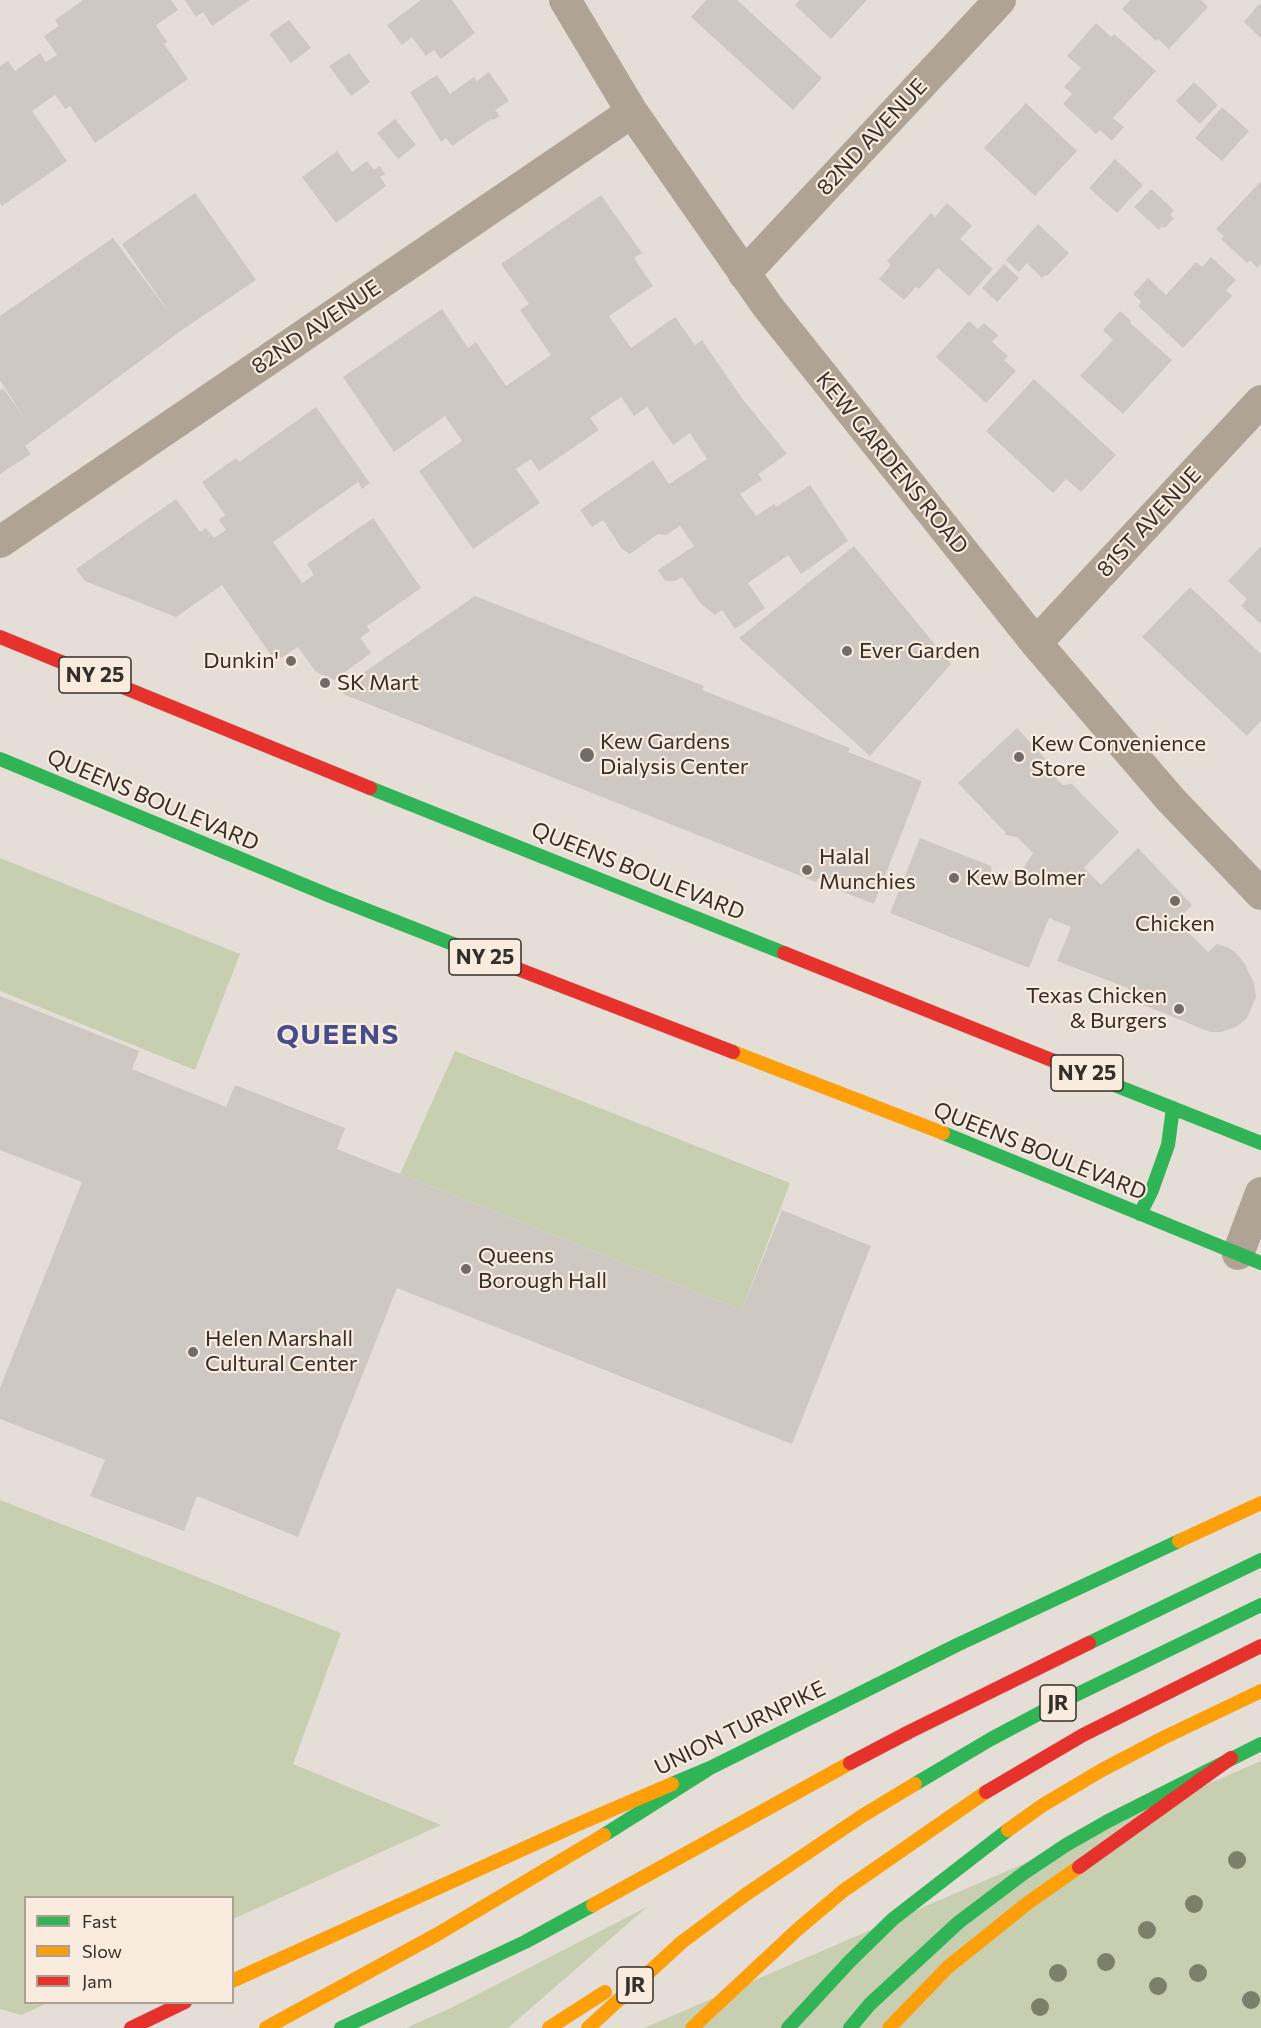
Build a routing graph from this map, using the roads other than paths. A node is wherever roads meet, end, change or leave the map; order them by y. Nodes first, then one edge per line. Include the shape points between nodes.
1 (566, 0) edge
2 (1000, 0) edge
3 (632, 112) junction
4 (744, 274) junction
5 (1261, 401) edge
6 (0, 542) edge
7 (0, 637) edge
8 (1036, 642) junction
9 (0, 759) edge
10 (1261, 894) edge
11 (1173, 1108) junction
12 (1261, 1143) edge
13 (1261, 1193) edge
14 (1140, 1214) junction
15 (1250, 1259) edge
16 (1261, 1503) edge
17 (1261, 1560) edge
18 (1261, 1605) edge
19 (1261, 1646) edge
20 (1261, 1691) edge
21 (1261, 1744) edge
22 (1231, 1758) junction
23 (710, 1768) junction
24 (682, 1942) junction
25 (234, 1980) edge
26 (181, 2004) edge
27 (131, 2028) edge
28 (266, 2028) edge
29 (340, 2028) edge
30 (549, 2028) edge
31 (588, 2028) edge
32 (692, 2028) edge
33 (788, 2028) edge
34 (850, 2028) edge
35 (889, 2028) edge

1 - 3 street, KEW GARDENS ROAD
2 - 4 street, 82ND AVENUE
3 - 4 street, KEW GARDENS ROAD
3 - 6 street, 82ND AVENUE
4 - 8 street, KEW GARDENS ROAD
5 - 8 street, 81ST AVENUE
7 - 11 main road, QUEENS BOULEVARD / NY 25
8 - 10 street, KEW GARDENS ROAD via 1171,800
9 - 14 main road, QUEENS BOULEVARD / NY 25 via 328,895 973,1145
11 - 12 main road, QUEENS BOULEVARD / NY 25
11 - 14 main road via 1168,1144
13 - 15 street
14 - 15 main road, QUEENS BOULEVARD / NY 25
16 - 23 main road, UNION TURNPIKE via 957,1645
17 - 29 main road via 909,1732 525,1942
18 - 24 main road, JR via 991,1740 862,1816
19 - 32 main road, JR via 1083,1735 969,1802 843,1891
20 - 33 main road via 1101,1770 987,1844 893,1919
21 - 22 main road
22 - 34 main road via 1108,1821 1024,1873 951,1929 870,2004
22 - 35 main road via 1029,1902 948,1967
23 - 25 main road, UNION TURNPIKE
23 - 28 main road via 436,1935
24 - 30 main road
24 - 31 main road, JR
26 - 27 main road

